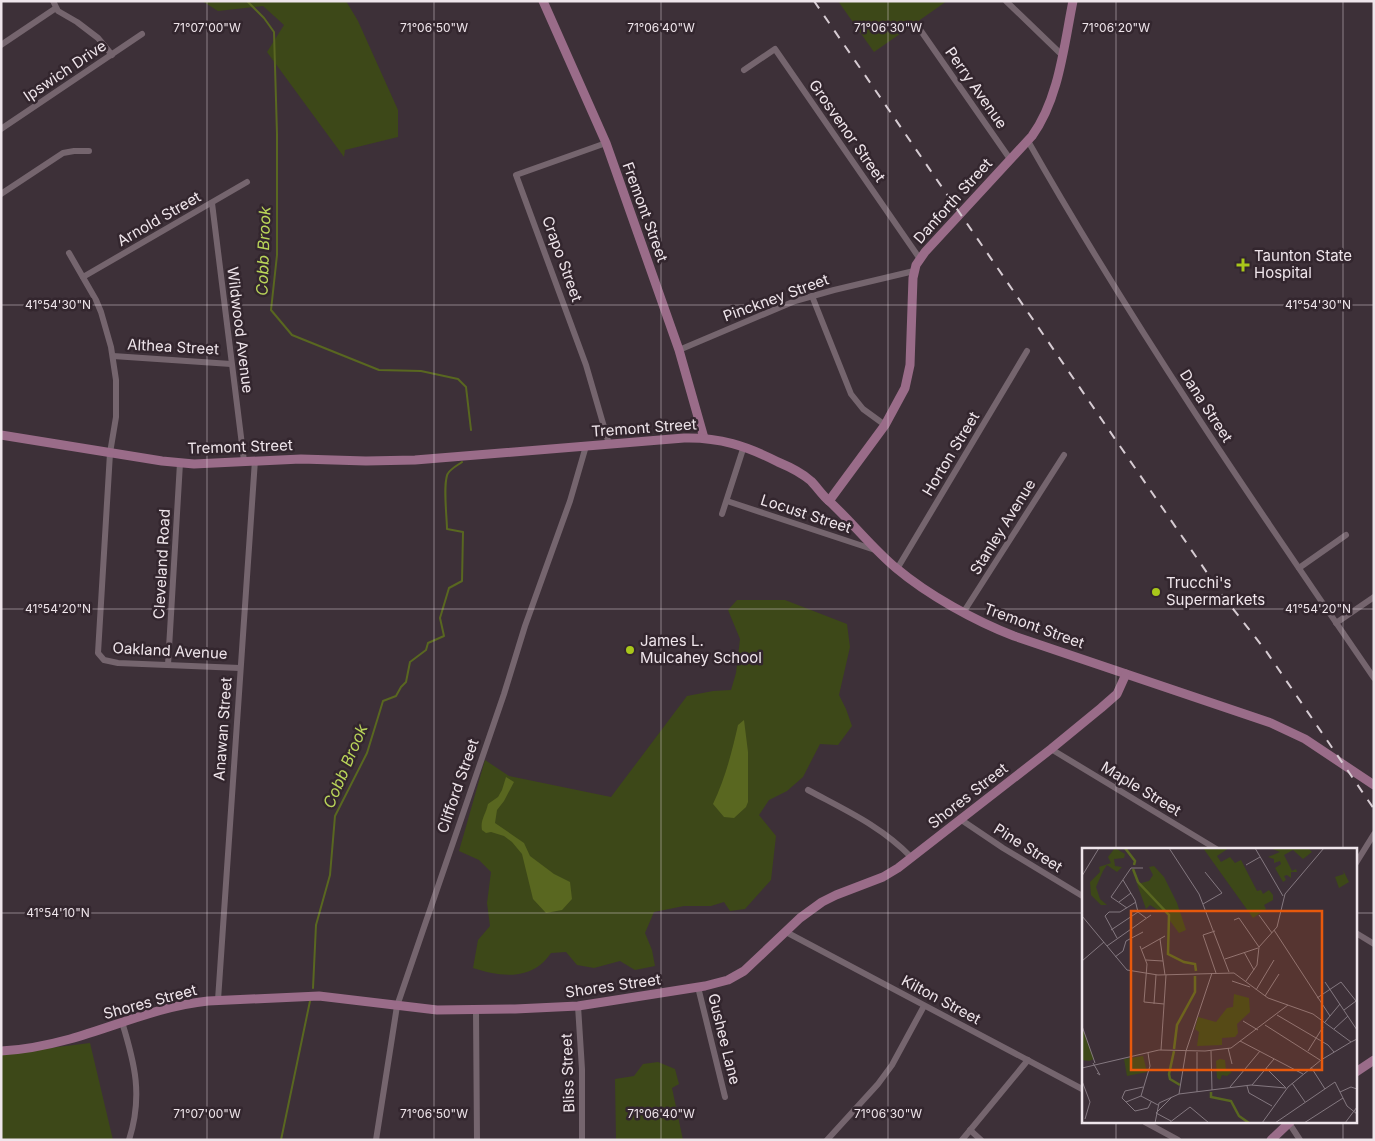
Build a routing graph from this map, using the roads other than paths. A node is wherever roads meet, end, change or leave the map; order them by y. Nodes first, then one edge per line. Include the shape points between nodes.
1 (544, 1) edge
2 (1006, 1) edge
3 (1073, 1) edge
4 (55, 5) edge
5 (921, 31) dead end
6 (142, 34) dead end
7 (1, 44) edge
8 (112, 55) junction
9 (1062, 55) junction
10 (744, 70) dead end
11 (1, 129) edge
12 (1028, 141) junction
13 (606, 144) junction
14 (89, 151) dead end
15 (1010, 159) junction
16 (247, 182) dead end
17 (1, 194) edge
18 (212, 203) junction
19 (69, 253) dead end
20 (920, 259) junction
21 (914, 271) junction
22 (83, 276) junction
23 (812, 296) junction
24 (678, 350) junction
25 (1027, 351) dead end
26 (113, 356) junction
27 (231, 364) junction
28 (885, 425) junction
29 (1, 435) edge
30 (704, 438) junction
31 (609, 444) junction
32 (586, 446) junction
33 (744, 446) junction
34 (110, 453) junction
35 (1064, 455) dead end
36 (255, 460) junction
37 (244, 461) junction
38 (180, 463) junction
39 (727, 501) junction
40 (829, 501) junction
41 (722, 514) dead end
42 (1346, 535) dead end
43 (877, 550) junction
44 (1298, 568) junction
45 (897, 569) junction
46 (1374, 597) edge
47 (963, 612) junction
48 (1336, 623) junction
49 (168, 665) junction
50 (240, 668) junction
51 (1126, 674) junction
52 (1374, 678) edge
53 (1051, 749) junction
54 (1374, 785) edge
55 (808, 790) dead end
56 (960, 819) junction
57 (1374, 834) edge
58 (1215, 848) edge
59 (911, 857) junction
60 (1358, 860) edge
61 (1082, 896) edge
62 (786, 932) junction
63 (1358, 934) edge
64 (1374, 944) edge
65 (698, 987) junction
66 (218, 1000) junction
67 (397, 1006) junction
68 (578, 1006) junction
69 (924, 1006) junction
70 (476, 1010) junction
71 (122, 1022) junction
72 (1, 1051) edge
73 (1028, 1060) junction
74 (1374, 1060) edge
75 (1358, 1071) edge
76 (1082, 1089) edge
77 (725, 1096) dead end
78 (1149, 1124) edge
79 (1288, 1124) edge
80 (1291, 1124) edge
81 (970, 1130) junction
82 (129, 1140) edge
83 (376, 1140) edge
84 (477, 1140) edge
85 (582, 1140) edge
86 (827, 1140) edge
87 (962, 1140) edge
88 (981, 1140) edge
89 (1178, 1140) edge
90 (1271, 1140) edge
91 (1300, 1140) edge

1 - 13 street, Fremont Street
2 - 9 street
3 - 9 street, Danforth Street
4 - 7 street
4 - 8 street via 98,38
5 - 15 street, Perry Avenue
6 - 8 street, Ipswich Drive
8 - 11 street, Ipswich Drive
9 - 12 street, Danforth Street via 1046,115
10 - 20 street, Grosvenor Street via 775,49
12 - 15 street, Danforth Street
12 - 44 street, Dana Street via 1206,431
13 - 24 street, Fremont Street
13 - 31 street, Crapo Street via 516,175 586,364
14 - 17 street via 64,153
15 - 20 street, Danforth Street
16 - 18 street, Arnold Street
18 - 22 street, Arnold Street
18 - 27 street, Wildwood Avenue
19 - 22 street
20 - 21 street, Danforth Street
21 - 23 street, Pinckney Street
21 - 28 street, Danforth Street via 908,377 901,398
22 - 26 street via 102,312
23 - 24 street, Pinckney Street
23 - 28 street via 851,394 863,409
24 - 30 street, Fremont Street
25 - 45 street, Horton Street
26 - 27 street, Althea Street
26 - 34 street via 117,400
27 - 37 street, Wildwood Avenue
28 - 40 street, Danforth Street
29 - 34 street, Tremont Street
30 - 31 street, Tremont Street
30 - 33 street, Tremont Street
31 - 32 street, Tremont Street
32 - 36 street, Tremont Street via 415,460
32 - 67 street, Clifford Street
33 - 39 street
33 - 40 street, Tremont Street via 801,474
34 - 38 street, Tremont Street
34 - 49 street, Oakland Avenue via 97,645 99,656 118,663
35 - 47 street, Stanley Avenue
36 - 37 street, Tremont Street
36 - 50 street, Anawan Street
37 - 38 street, Tremont Street
38 - 49 street, Cleveland Road
39 - 41 street
39 - 43 street, Locust Street
40 - 43 street, Tremont Street
42 - 44 street
43 - 45 street, Tremont Street
44 - 48 street, Dana Street
45 - 47 street, Tremont Street
46 - 48 street
47 - 51 street, Tremont Street via 1014,636
48 - 52 street, Dana Street
49 - 50 street, Oakland Avenue
50 - 66 street, Anawan Street
51 - 53 street, Shores Street via 1117,694
51 - 54 street, Tremont Street via 1281,727 1305,739
53 - 56 street, Shores Street
53 - 58 street, Maple Street
55 - 59 street via 870,822
56 - 59 street, Shores Street
56 - 61 street, Pine Street
57 - 60 street
59 - 62 street, Shores Street via 883,877 822,902
62 - 65 street, Shores Street via 740,974
62 - 69 street, Kilton Street
63 - 64 street
65 - 68 street, Shores Street
65 - 77 street, Gushee Lane
66 - 67 street, Shores Street via 320,996
66 - 71 street, Shores Street via 175,1006
67 - 70 street, Shores Street
67 - 83 street, Clifford Street
68 - 70 street, Shores Street
68 - 85 street, Bliss Street
69 - 73 street, Kilton Street
69 - 86 street via 892,1065
70 - 84 street
71 - 72 street, Shores Street via 36,1047
71 - 82 street via 133,1056 137,1085 136,1112
73 - 76 street, Kilton Street
73 - 81 street
74 - 75 street
78 - 89 street
79 - 90 street
80 - 91 street
81 - 87 street
81 - 88 street

